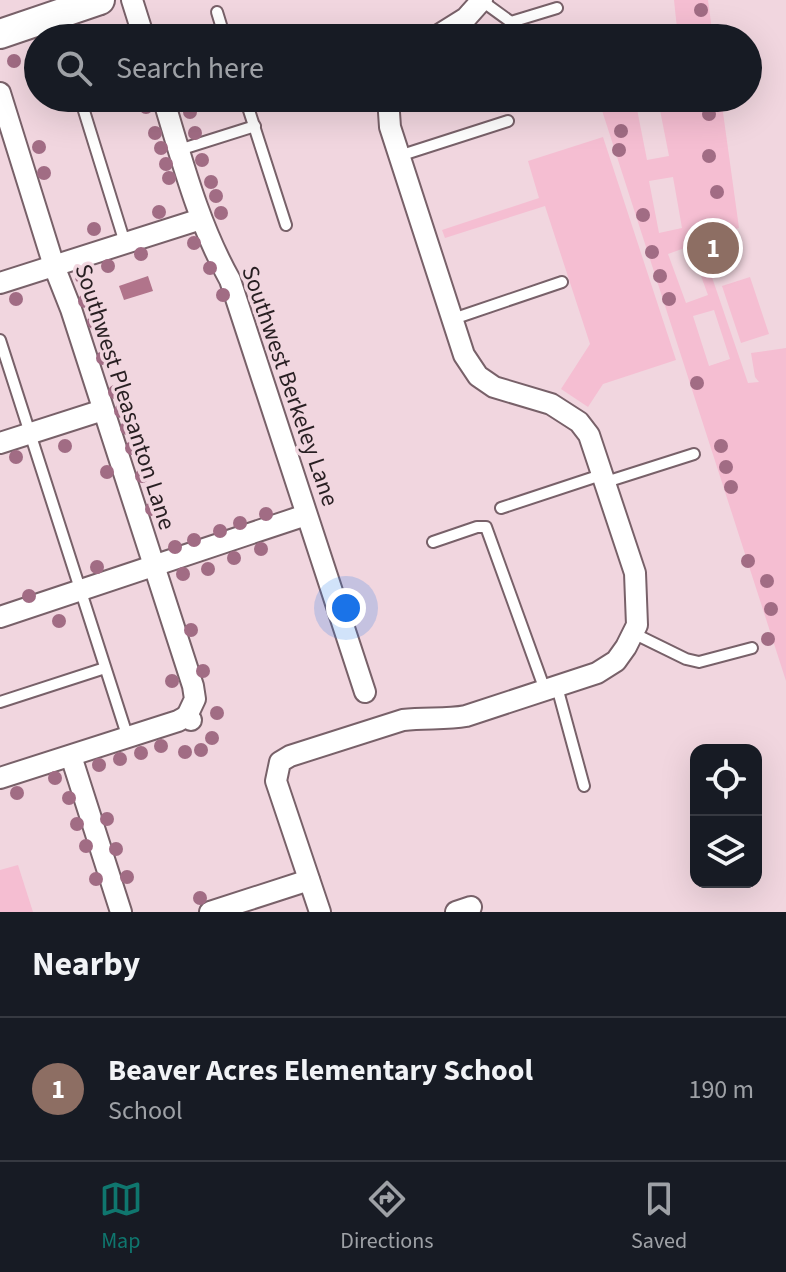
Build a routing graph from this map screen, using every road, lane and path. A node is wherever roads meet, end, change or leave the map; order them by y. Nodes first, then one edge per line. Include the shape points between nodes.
1 (100, 0) edge
2 (132, 0) edge
3 (482, 1) edge
4 (557, 8) dead end
5 (217, 12) dead end
6 (29, 24) edge
7 (140, 24) edge
8 (221, 24) edge
9 (456, 24) edge
10 (24, 26) edge
11 (0, 34) edge
12 (0, 93) edge
13 (84, 112) edge
14 (167, 112) edge
15 (250, 112) edge
16 (389, 112) edge
17 (508, 121) dead end
18 (255, 126) junction
19 (179, 150) junction
20 (399, 156) junction
21 (201, 219) junction
22 (286, 225) dead end
23 (125, 243) junction
24 (54, 266) junction
25 (562, 282) dead end
26 (0, 283) edge
27 (453, 319) junction
28 (0, 340) edge
29 (4, 362) edge
30 (103, 410) junction
31 (30, 434) junction
32 (0, 443) edge
33 (694, 454) dead end
34 (605, 478) junction
35 (501, 508) dead end
36 (306, 515) junction
37 (433, 542) dead end
38 (154, 567) junction
39 (80, 591) junction
40 (0, 617) edge
41 (633, 633) junction
42 (752, 648) dead end
43 (105, 668) junction
44 (551, 688) junction
45 (365, 692) dead end
46 (0, 702) edge
47 (128, 738) junction
48 (71, 756) junction
49 (0, 778) edge
50 (584, 786) dead end
51 (309, 880) junction
52 (121, 912) edge
53 (210, 912) edge
54 (320, 912) edge

1 - 6 main road
2 - 7 street
3 - 4 lane via 511,22
3 - 9 street
5 - 8 lane
10 - 11 main road
12 - 24 street, Southwest Pleasanton Lane
13 - 23 lane
14 - 19 street, Southwest Berkeley Lane
15 - 18 lane
16 - 20 street
17 - 20 lane
18 - 19 lane
18 - 22 lane
19 - 21 street, Southwest Berkeley Lane
20 - 27 street
21 - 23 street
21 - 36 street, Southwest Berkeley Lane via 230,280
23 - 24 street
24 - 26 street
24 - 30 street, Southwest Pleasanton Lane
25 - 27 lane
27 - 34 street via 464,355 478,376 494,387 551,404 579,422 596,449
28 - 29 lane
29 - 31 lane
30 - 31 street
30 - 38 street, Southwest Pleasanton Lane
31 - 32 street
31 - 39 lane
33 - 34 lane
34 - 35 lane
34 - 41 street via 635,573
36 - 38 street
36 - 45 street, Southwest Berkeley Lane
37 - 44 lane via 486,527
38 - 39 street
38 - 47 street, Southwest Pleasanton Lane via 195,692 193,707 189,718
39 - 40 street
39 - 43 lane
41 - 42 lane via 699,662
41 - 44 street via 616,661
43 - 46 lane
43 - 47 lane
44 - 50 lane
44 - 51 street via 466,716 403,720 280,762 276,781
47 - 48 street
48 - 49 street
48 - 52 street
51 - 53 street
51 - 54 street

